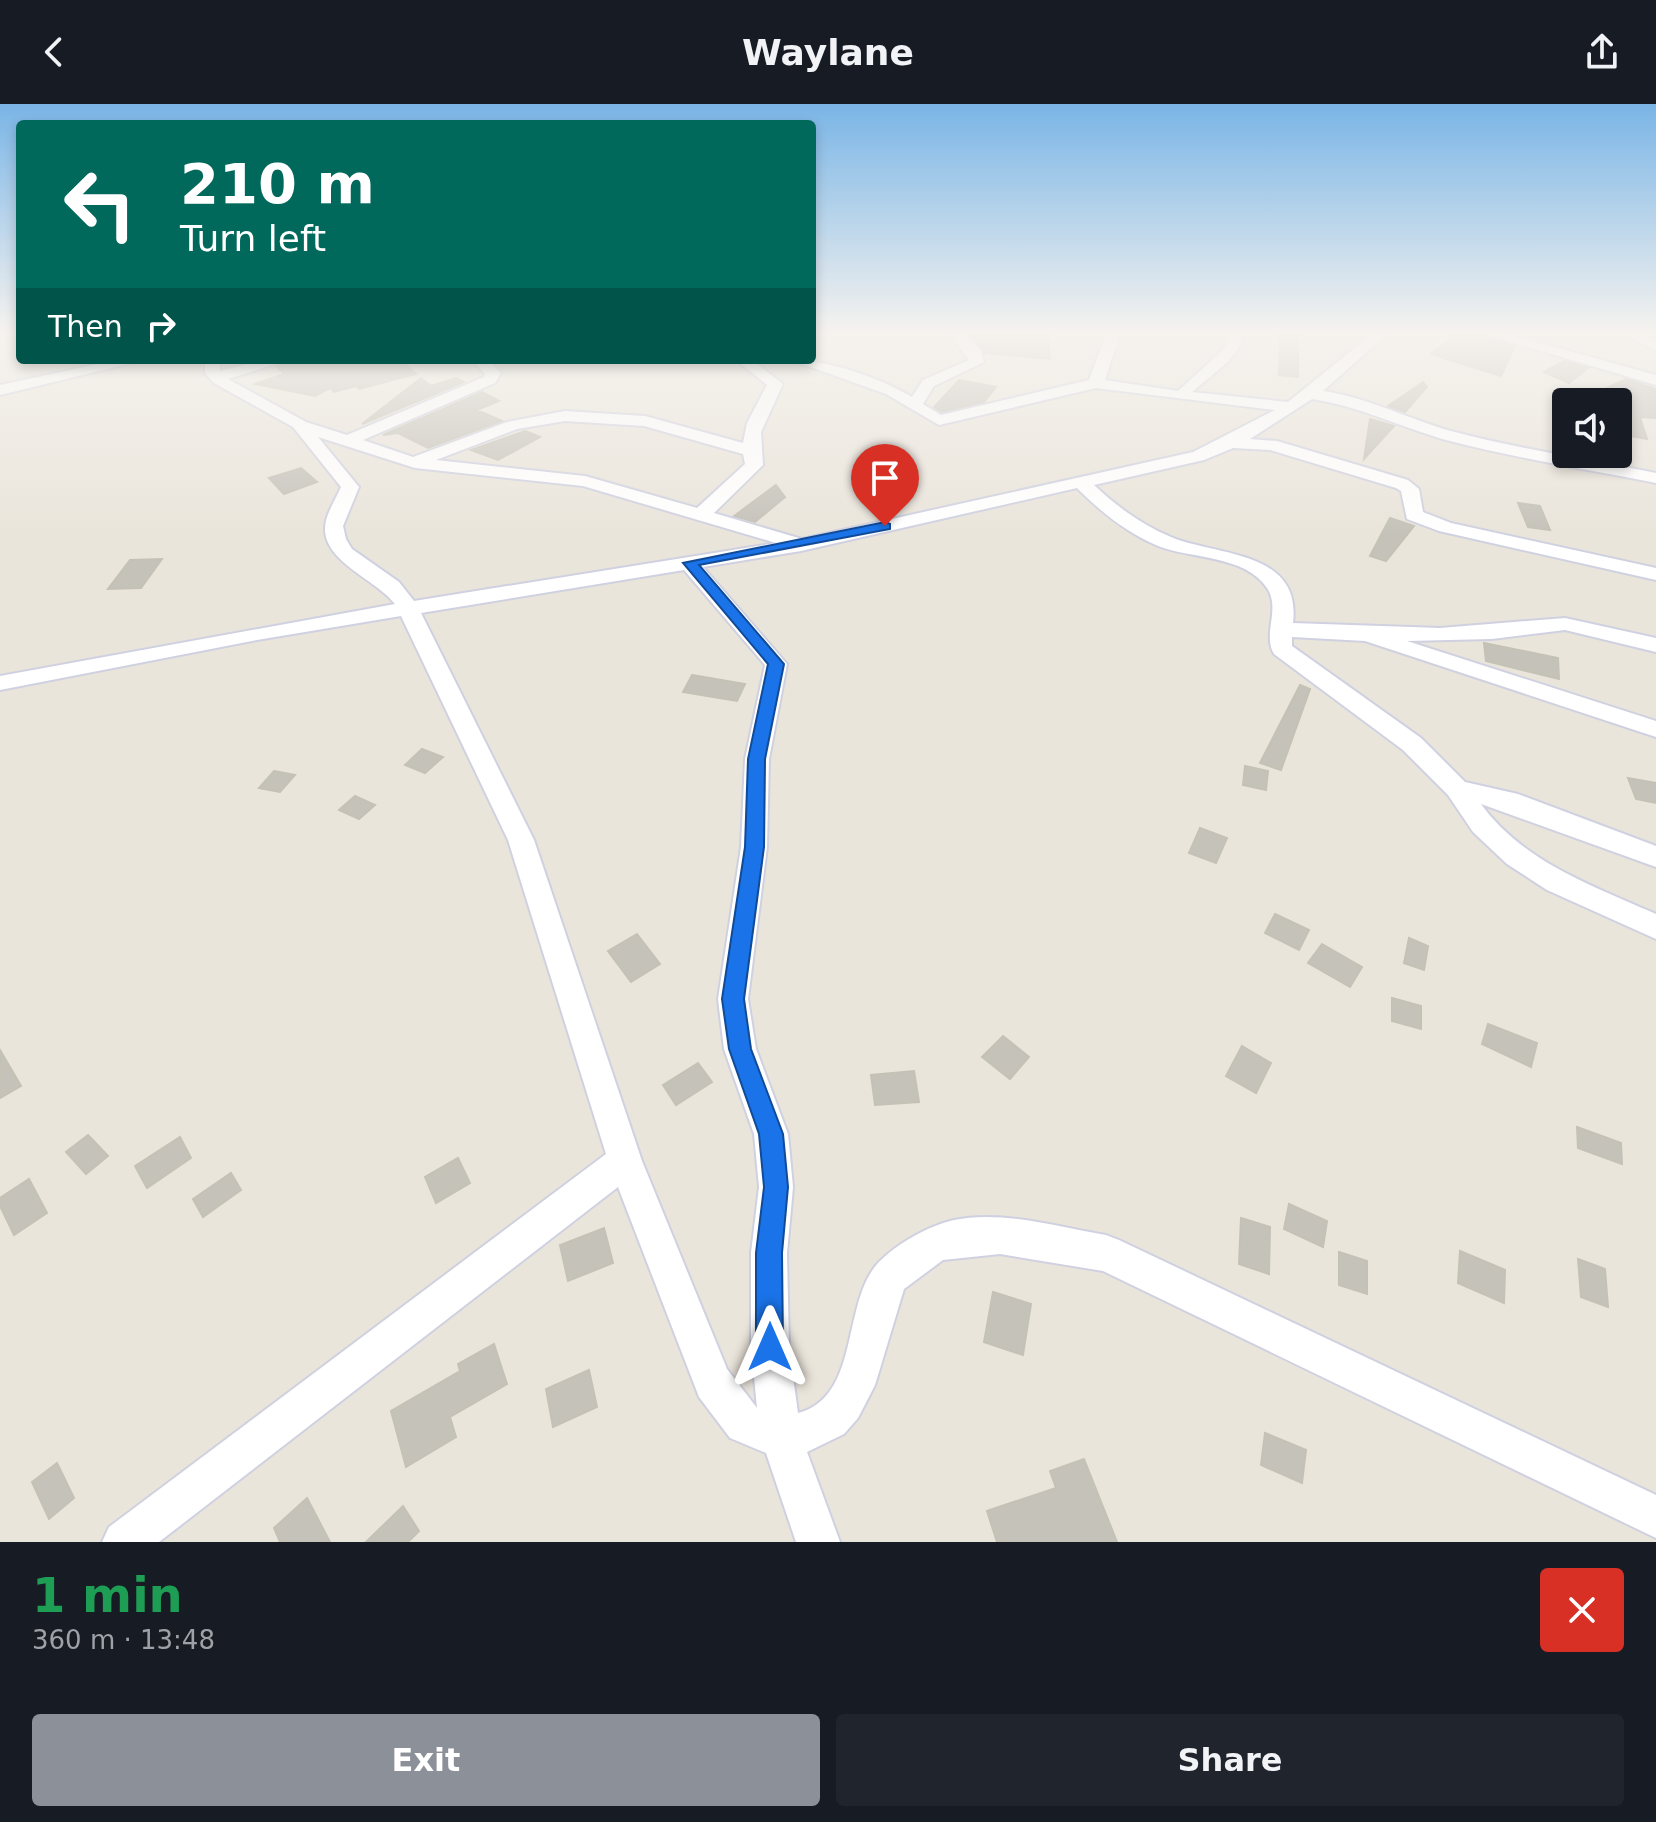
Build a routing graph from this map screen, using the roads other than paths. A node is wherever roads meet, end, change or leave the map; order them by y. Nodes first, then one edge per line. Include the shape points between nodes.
1 (264, 401) edge
2 (441, 401) edge
3 (766, 401) edge
4 (905, 401) edge
5 (917, 401) edge
6 (1025, 401) edge
7 (1233, 401) edge
8 (1299, 401) edge
9 (1353, 401) edge
10 (914, 406) junction
11 (1292, 407) junction
12 (299, 424) junction
13 (345, 442) junction
14 (1234, 443) junction
15 (751, 451) junction
16 (415, 463) junction
17 (1656, 478) edge
18 (1083, 484) junction
19 (702, 514) junction
20 (801, 545) junction
21 (689, 563) junction
22 (1656, 574) edge
23 (408, 608) junction
24 (1282, 629) junction
25 (1371, 636) junction
26 (1656, 645) edge
27 (0, 683) edge
28 (1656, 729) edge
29 (1457, 789) junction
30 (1656, 857) edge
31 (1656, 927) edge
32 (625, 1161) junction
33 (781, 1438) junction
34 (1656, 1517) edge
35 (124, 1542) edge
36 (818, 1542) edge

1 - 12 street
2 - 13 street
3 - 15 street via 753,426
4 - 10 street
5 - 10 street
6 - 10 street via 947,421
7 - 11 street
8 - 11 street
9 - 17 street via 1452,436
11 - 14 street
12 - 13 street
12 - 23 street via 350,487 334,526 336,539 345,553 392,586
13 - 16 street
14 - 18 street
14 - 22 street via 1271,445 1402,484 1410,489 1414,515 1446,527
15 - 16 street via 645,421 565,416 513,425
15 - 19 street via 754,465
16 - 19 street via 560,476
18 - 20 street
18 - 24 street via 1101,503 1168,543 1257,570 1284,602
19 - 20 street
20 - 21 street
21 - 23 street
21 - 33 street via 776,664 757,759 754,847 733,999 740,1049 771,1134 776,1187 769,1253 770,1347
23 - 27 street
23 - 32 street via 521,840
24 - 25 street
24 - 29 street via 1282,649 1412,744
25 - 26 street via 1495,632 1550,624
25 - 28 street
29 - 30 street via 1509,801
29 - 31 street via 1482,825 1516,857 1557,882
32 - 33 street via 713,1383 744,1424
32 - 35 street
33 - 34 street via 812,1430 844,1404 891,1276 933,1245 955,1238 1000,1236 1106,1253
33 - 36 street

